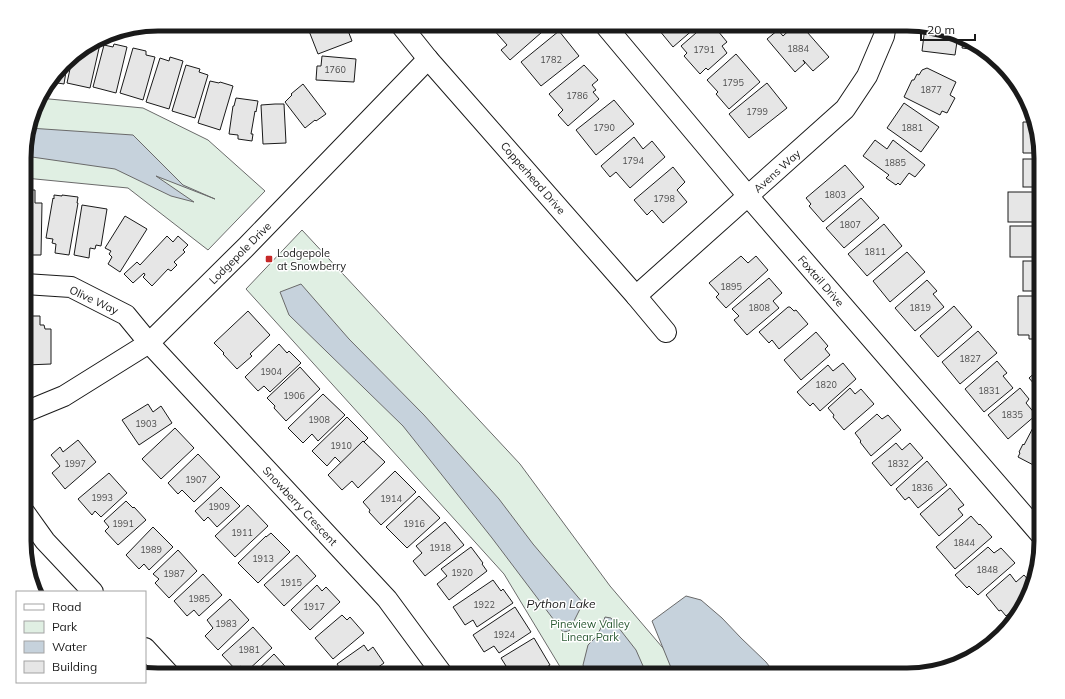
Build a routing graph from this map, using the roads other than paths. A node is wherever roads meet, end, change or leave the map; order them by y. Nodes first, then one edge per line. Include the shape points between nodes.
1 (406, 31) edge
2 (610, 31) edge
3 (885, 31) edge
4 (428, 59) junction
5 (748, 196) junction
6 (31, 284) edge
7 (636, 296) junction
8 (666, 332) dead end
9 (149, 343) junction
10 (31, 410) edge
11 (31, 522) edge
12 (1034, 527) edge
13 (92, 591) edge
14 (146, 649) edge
15 (164, 668) edge
16 (438, 668) edge

1 - 4 street, Copperhead Drive
2 - 5 street, Foxtail Drive
3 - 5 street, Avens Way via 867,76 845,109
4 - 7 street, Copperhead Drive
4 - 9 street, Lodgepole Drive
5 - 7 street, Avens Way
5 - 12 street, Foxtail Drive
6 - 9 street, Olive Way via 71,287 126,315
7 - 8 street, Copperhead Drive
9 - 10 street, Lodgepole Drive via 64,396
9 - 16 street, Snowberry Crescent via 387,599
11 - 13 street via 45,541
14 - 15 street

